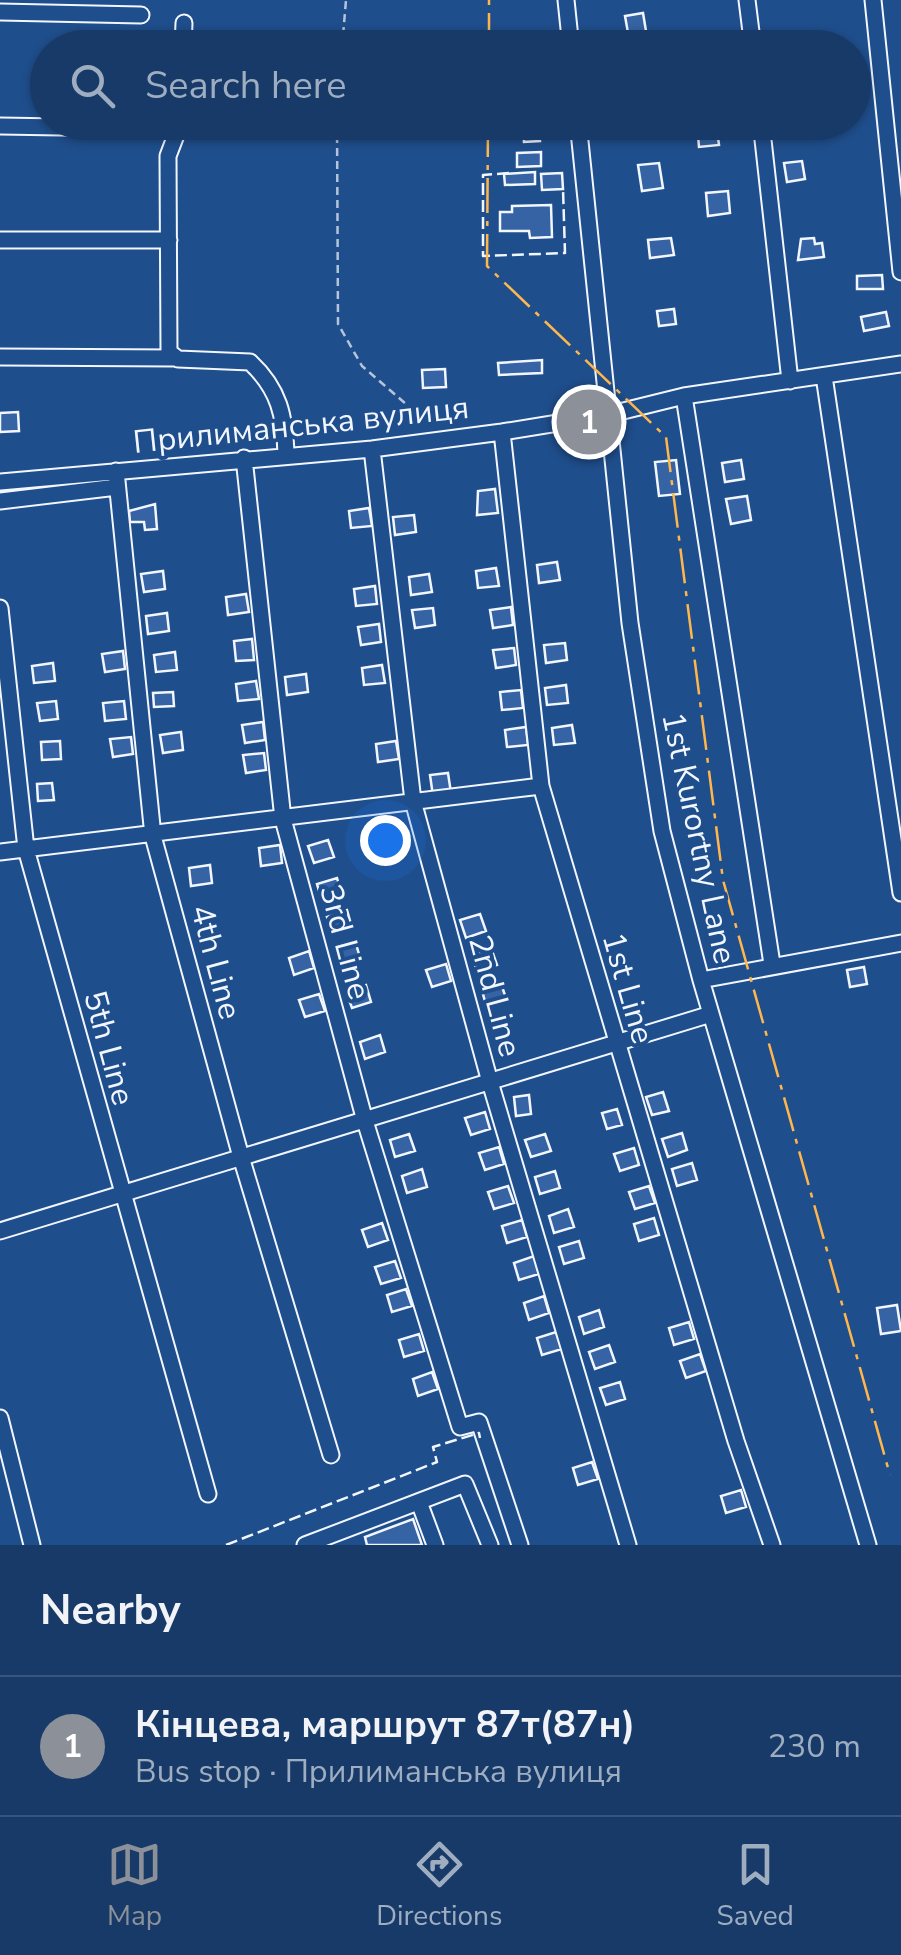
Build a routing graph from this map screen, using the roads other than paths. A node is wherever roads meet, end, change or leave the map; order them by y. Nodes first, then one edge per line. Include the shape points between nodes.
1 (566, 0) edge
2 (747, 0) edge
3 (873, 0) edge
4 (0, 12) edge
5 (142, 16) dead end
6 (184, 23) dead end
7 (184, 30) edge
8 (568, 30) edge
9 (750, 30) edge
10 (0, 126) edge
11 (30, 126) edge
12 (175, 140) edge
13 (580, 140) edge
14 (763, 140) edge
15 (0, 240) edge
16 (169, 240) junction
17 (901, 272) edge
18 (0, 358) edge
19 (175, 358) junction
20 (901, 364) edge
21 (824, 376) junction
22 (790, 381) junction
23 (684, 396) junction
24 (608, 415) junction
25 (502, 432) junction
26 (372, 449) junction
27 (286, 455) junction
28 (244, 458) junction
29 (116, 479) junction
30 (0, 482) edge
31 (0, 501) edge
32 (0, 608) edge
33 (541, 786) junction
34 (413, 801) junction
35 (283, 819) junction
36 (154, 836) junction
37 (26, 848) junction
38 (0, 852) edge
39 (901, 893) edge
40 (901, 943) edge
41 (772, 964) junction
42 (701, 980) junction
43 (711, 1014) junction
44 (616, 1044) junction
45 (490, 1082) junction
46 (365, 1121) junction
47 (241, 1157) junction
48 (120, 1195) junction
49 (0, 1231) edge
50 (0, 1418) edge
51 (331, 1455) dead end
52 (208, 1494) dead end
53 (419, 1502) junction
54 (32, 1545) edge
55 (305, 1545) edge
56 (435, 1545) edge
57 (490, 1545) edge
58 (520, 1545) edge
59 (628, 1545) edge
60 (772, 1545) edge
61 (868, 1545) edge

1 - 8 street
2 - 9 street
3 - 17 street
4 - 5 street
6 - 7 street
10 - 11 street
12 - 16 street via 168,156
13 - 24 street, 1st Kurortny Lane
14 - 22 street
15 - 16 street
16 - 19 street
18 - 19 street
19 - 27 street via 250,362 284,414
20 - 21 street, Прилиманська вулиця
21 - 22 street, Прилиманська вулиця
21 - 39 street
22 - 23 street, Прилиманська вулиця
23 - 24 street, Прилиманська вулиця
23 - 41 street
24 - 25 street, Прилиманська вулиця
24 - 42 street, 1st Kurortny Lane via 646,741
25 - 26 street, Прилиманська вулиця
25 - 33 street, 1st Line
26 - 27 street, Прилиманська вулиця
26 - 34 street, 2nd Line
27 - 28 street, Прилиманська вулиця
28 - 29 street, Прилиманська вулиця
28 - 35 street, 3rd Line
29 - 30 street, Прилиманська вулиця
29 - 31 street
29 - 36 street, 4th Line
32 - 37 street, 5th Line
33 - 34 street
33 - 44 street, 1st Line
34 - 35 street
34 - 45 street, 2nd Line
35 - 36 street
35 - 46 street, 3rd Line
36 - 37 street
36 - 47 street, 4th Line
37 - 38 street
37 - 48 street, 5th Line
40 - 41 street
41 - 42 street
42 - 43 street, 1st Kurortny Lane
43 - 44 street
43 - 61 street, 1st Kurortny Lane
44 - 45 street
44 - 60 street, 1st Line
45 - 46 street
45 - 59 street, 2nd Line
46 - 47 street
46 - 58 street, 3rd Line via 460,1427 479,1422
47 - 48 street
47 - 51 street, 4th Line
48 - 49 street
48 - 52 street, 5th Line
50 - 54 street
53 - 55 street
53 - 56 street
53 - 57 street via 464,1484

